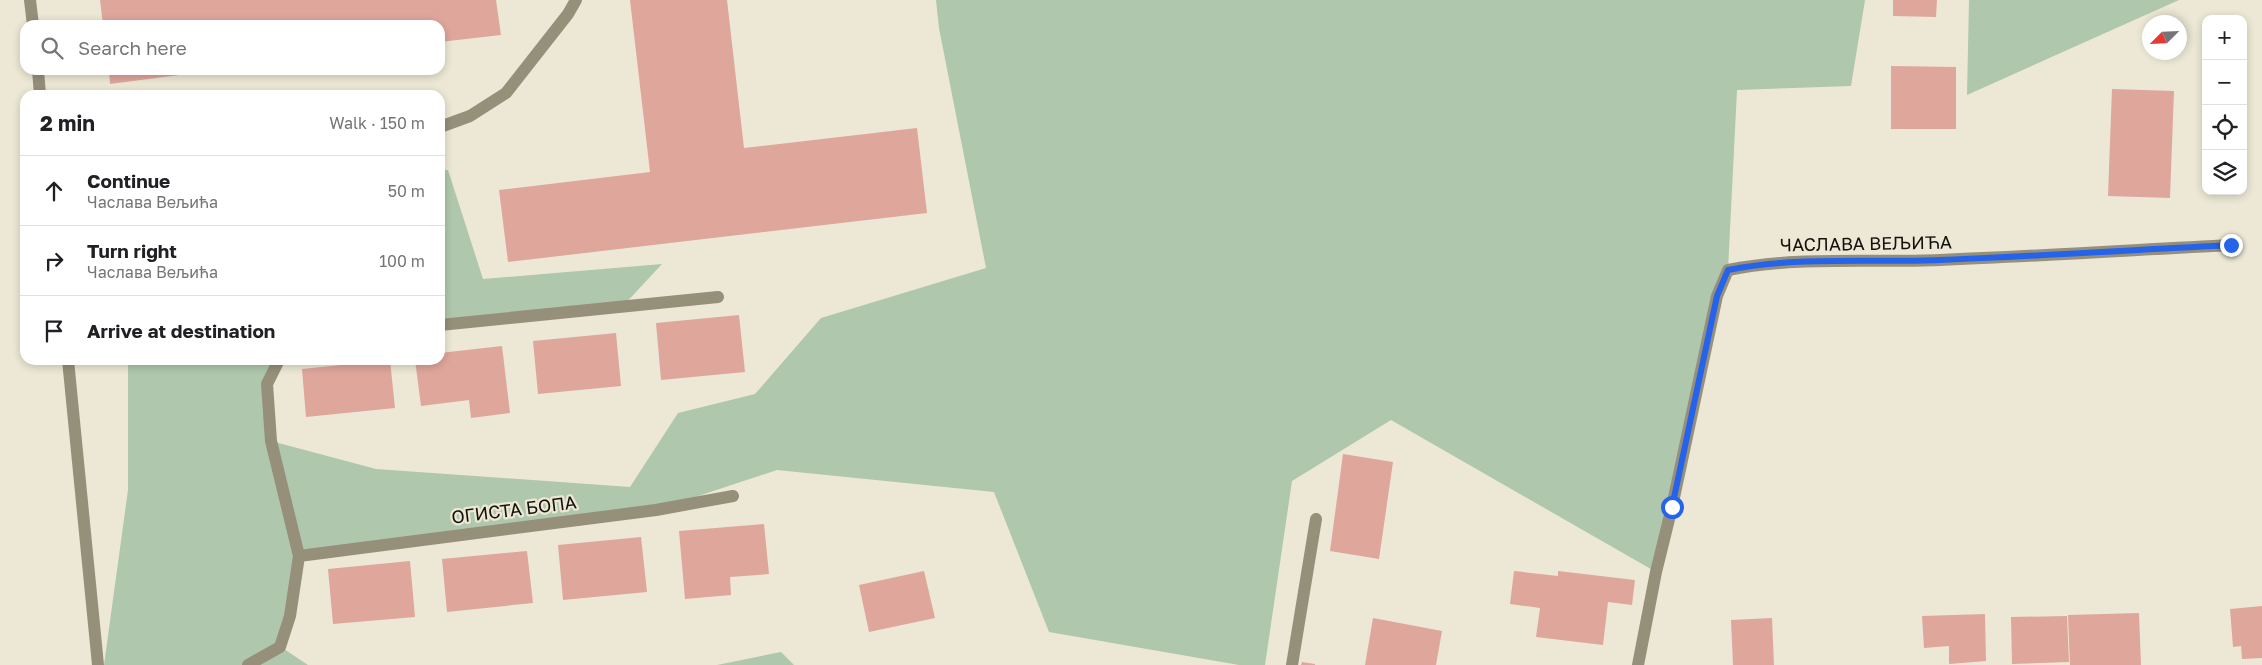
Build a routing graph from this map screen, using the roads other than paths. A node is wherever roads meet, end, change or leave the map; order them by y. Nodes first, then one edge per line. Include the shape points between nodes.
1 (30, 0) edge
2 (576, 0) edge
3 (32, 20) edge
4 (38, 75) edge
5 (40, 90) edge
6 (445, 125) edge
7 (2231, 245) dead end
8 (718, 297) dead end
9 (445, 324) edge
10 (68, 365) edge
11 (276, 365) edge
12 (733, 496) dead end
13 (1316, 519) dead end
14 (299, 556) junction
15 (98, 665) edge
16 (248, 665) edge
17 (1292, 665) edge
18 (1638, 665) edge

1 - 3 street
2 - 6 street via 506,93 470,116
4 - 5 street
7 - 18 street, ЧАСЛАВА ВЕЉИЋА via 1938,260 1759,264 1728,270 1713,313
8 - 9 street
10 - 15 street
11 - 14 street via 267,384 271,441
12 - 14 street, ОГИСТА БОПА via 656,510
13 - 17 street
14 - 16 street via 290,616 280,647

